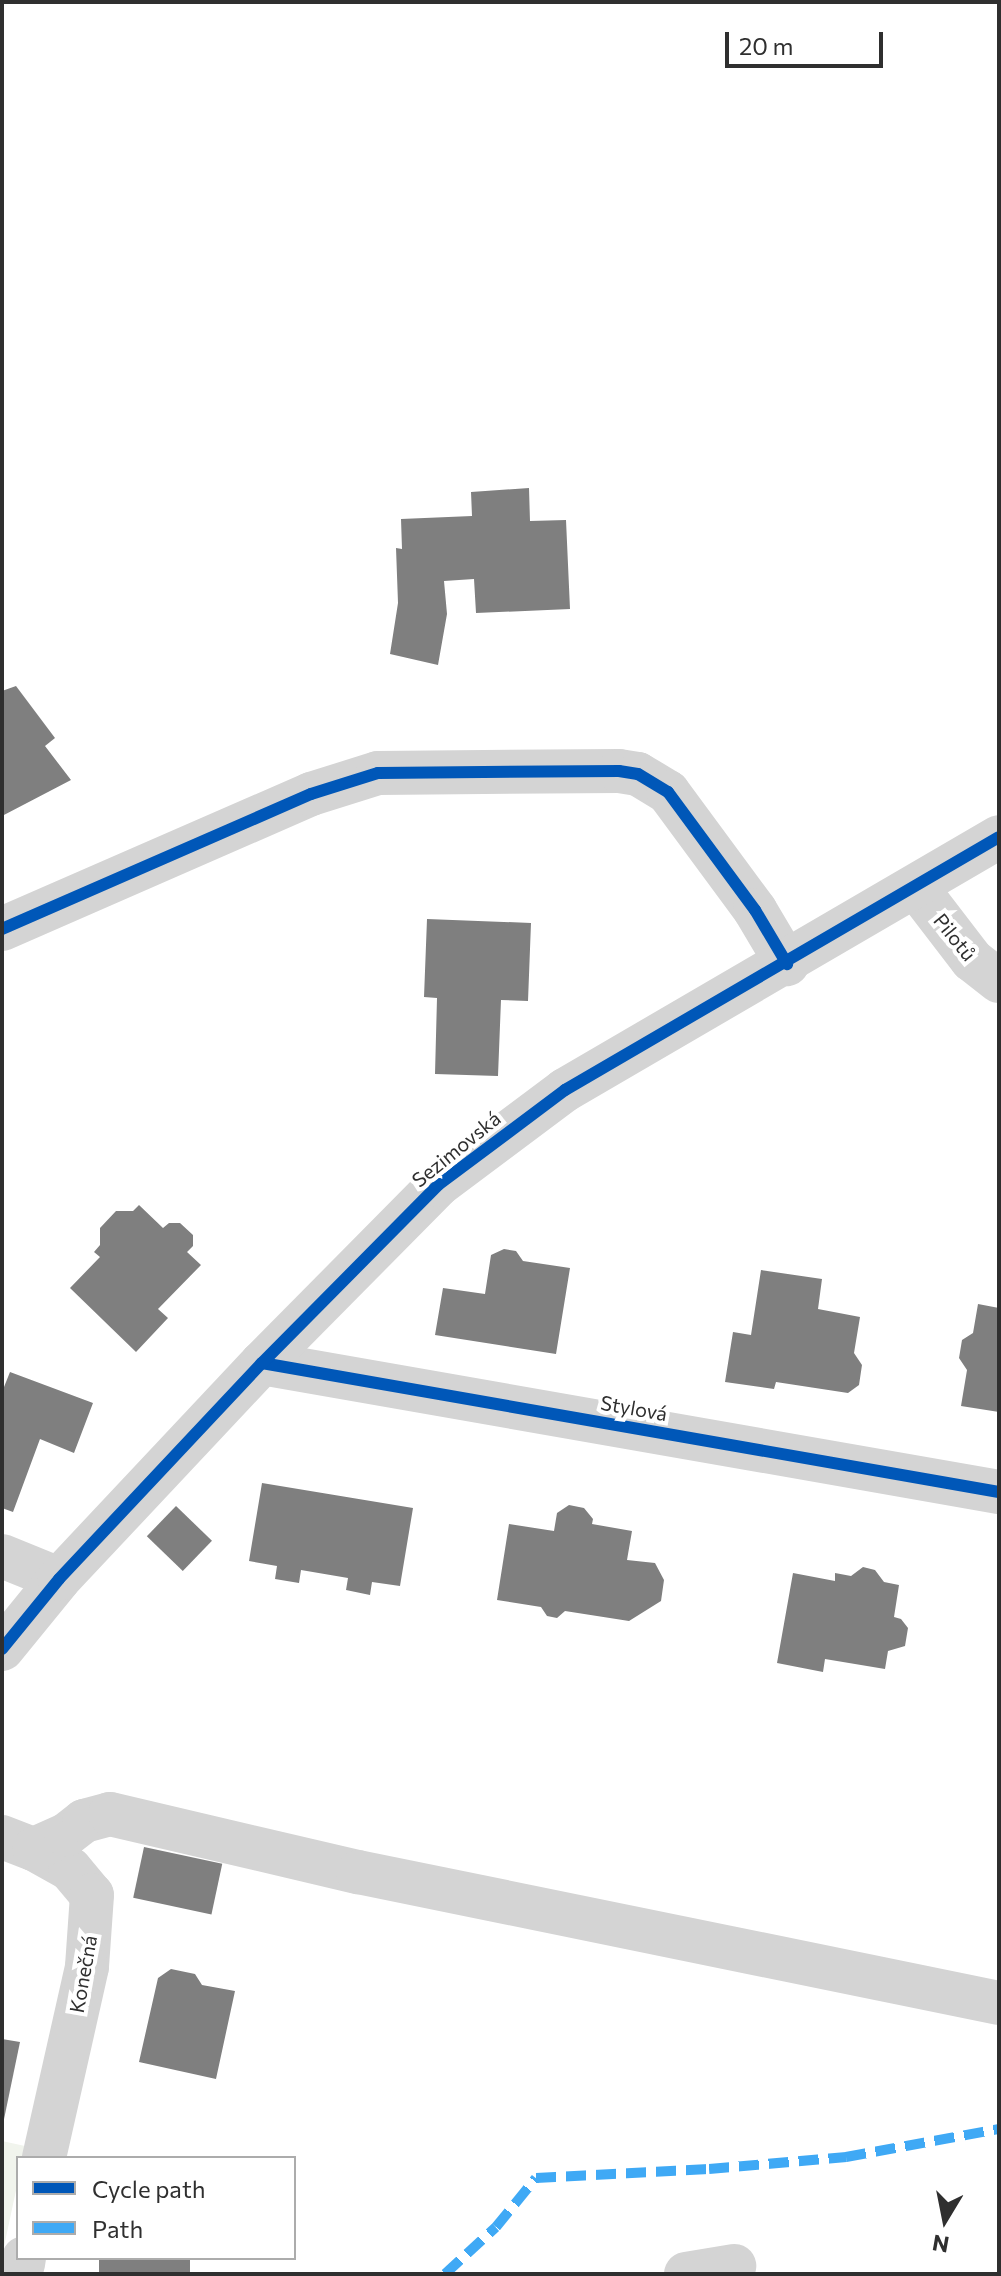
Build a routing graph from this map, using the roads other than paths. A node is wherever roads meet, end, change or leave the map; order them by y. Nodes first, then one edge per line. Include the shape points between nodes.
1 (999, 837) edge
2 (916, 887) junction
3 (2, 929) edge
4 (787, 964) junction
5 (999, 981) edge
6 (262, 1363) junction
7 (999, 1492) edge
8 (2, 1556) edge
9 (59, 1579) junction
10 (2, 1649) edge
11 (18, 1843) edge
12 (999, 2003) edge
13 (44, 2156) edge
14 (734, 2266) dead end
15 (686, 2274) edge

1 - 2 street, Sezimovská
2 - 4 street, Sezimovská
2 - 5 street, Pilotů via 972,960
3 - 4 street via 311,794 378,773 619,771 638,774 668,792 755,910
4 - 6 street, Sezimovská via 565,1090 438,1185
6 - 7 street, Stylová
6 - 9 street, Sezimovská
8 - 9 street
9 - 10 street, Sezimovská
11 - 12 street via 66,1835 84,1821 110,1814 358,1872
11 - 13 street, Konečná via 70,1869 92,1895 87,1967
14 - 15 street

